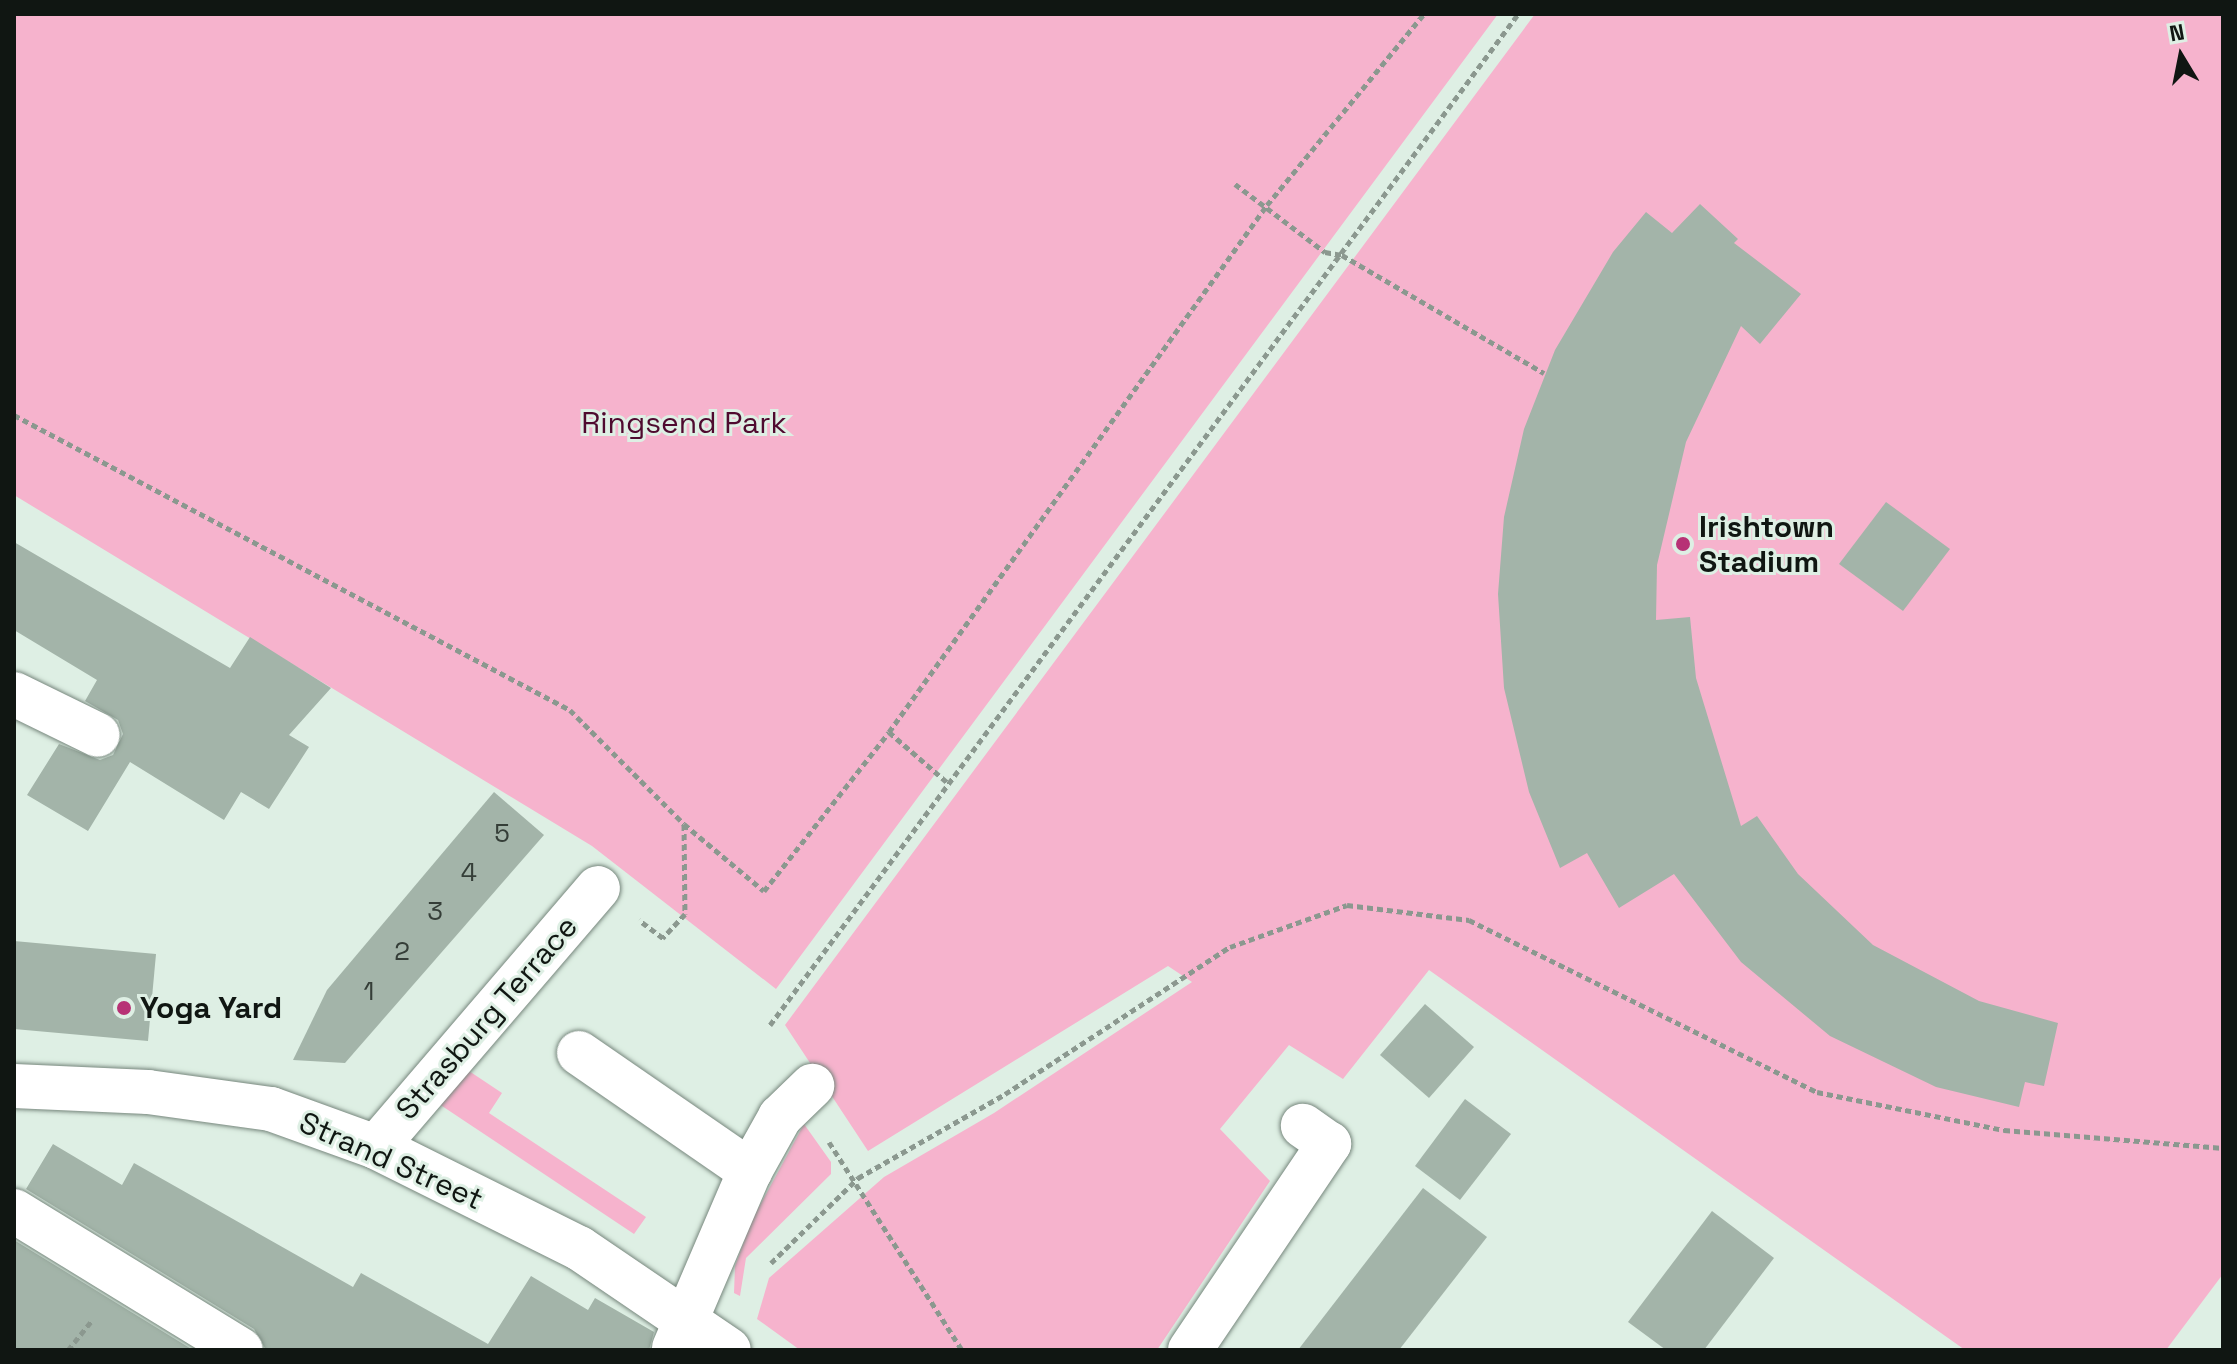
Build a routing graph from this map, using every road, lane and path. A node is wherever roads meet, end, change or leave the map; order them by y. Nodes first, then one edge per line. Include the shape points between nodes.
1 (1424, 14) edge
2 (1518, 14) edge
3 (1235, 184) dead end
4 (1267, 205) junction
5 (1342, 255) junction
6 (1544, 373) dead end
7 (14, 415) edge
8 (14, 694) edge
9 (889, 732) junction
10 (98, 735) dead end
11 (949, 784) junction
12 (684, 824) junction
13 (598, 888) dead end
14 (663, 938) dead end
15 (770, 1025) dead end
16 (579, 1053) dead end
17 (14, 1086) edge
18 (809, 1089) joint
19 (1303, 1126) dead end
20 (376, 1147) junction
21 (2223, 1148) edge
22 (750, 1171) junction
23 (858, 1178) junction
24 (14, 1211) edge
25 (762, 1274) dead end
26 (681, 1337) edge
27 (241, 1350) edge
28 (729, 1350) edge
29 (962, 1350) edge
30 (1190, 1350) edge

1 - 4 path
2 - 5 path
3 - 4 path
4 - 5 path via 1325,252
4 - 9 path
5 - 6 path
5 - 11 path
7 - 12 path via 570,710
8 - 10 street
9 - 11 path
9 - 12 path via 764,891
11 - 15 path
12 - 14 path via 685,914
13 - 20 street, Strasburg Terrace
16 - 22 street
17 - 20 street, Strand Street via 148,1092 271,1109
18 - 22 street via 780,1117
18 - 23 path via 819,1128
19 - 30 street via 1329,1144
20 - 26 street, Strand Street via 579,1248
21 - 23 path via 2004,1130 1817,1092 1469,920 1347,905 1230,947 1005,1094
22 - 26 street
23 - 25 path
23 - 29 path
24 - 27 street
26 - 28 street, Strand Street

